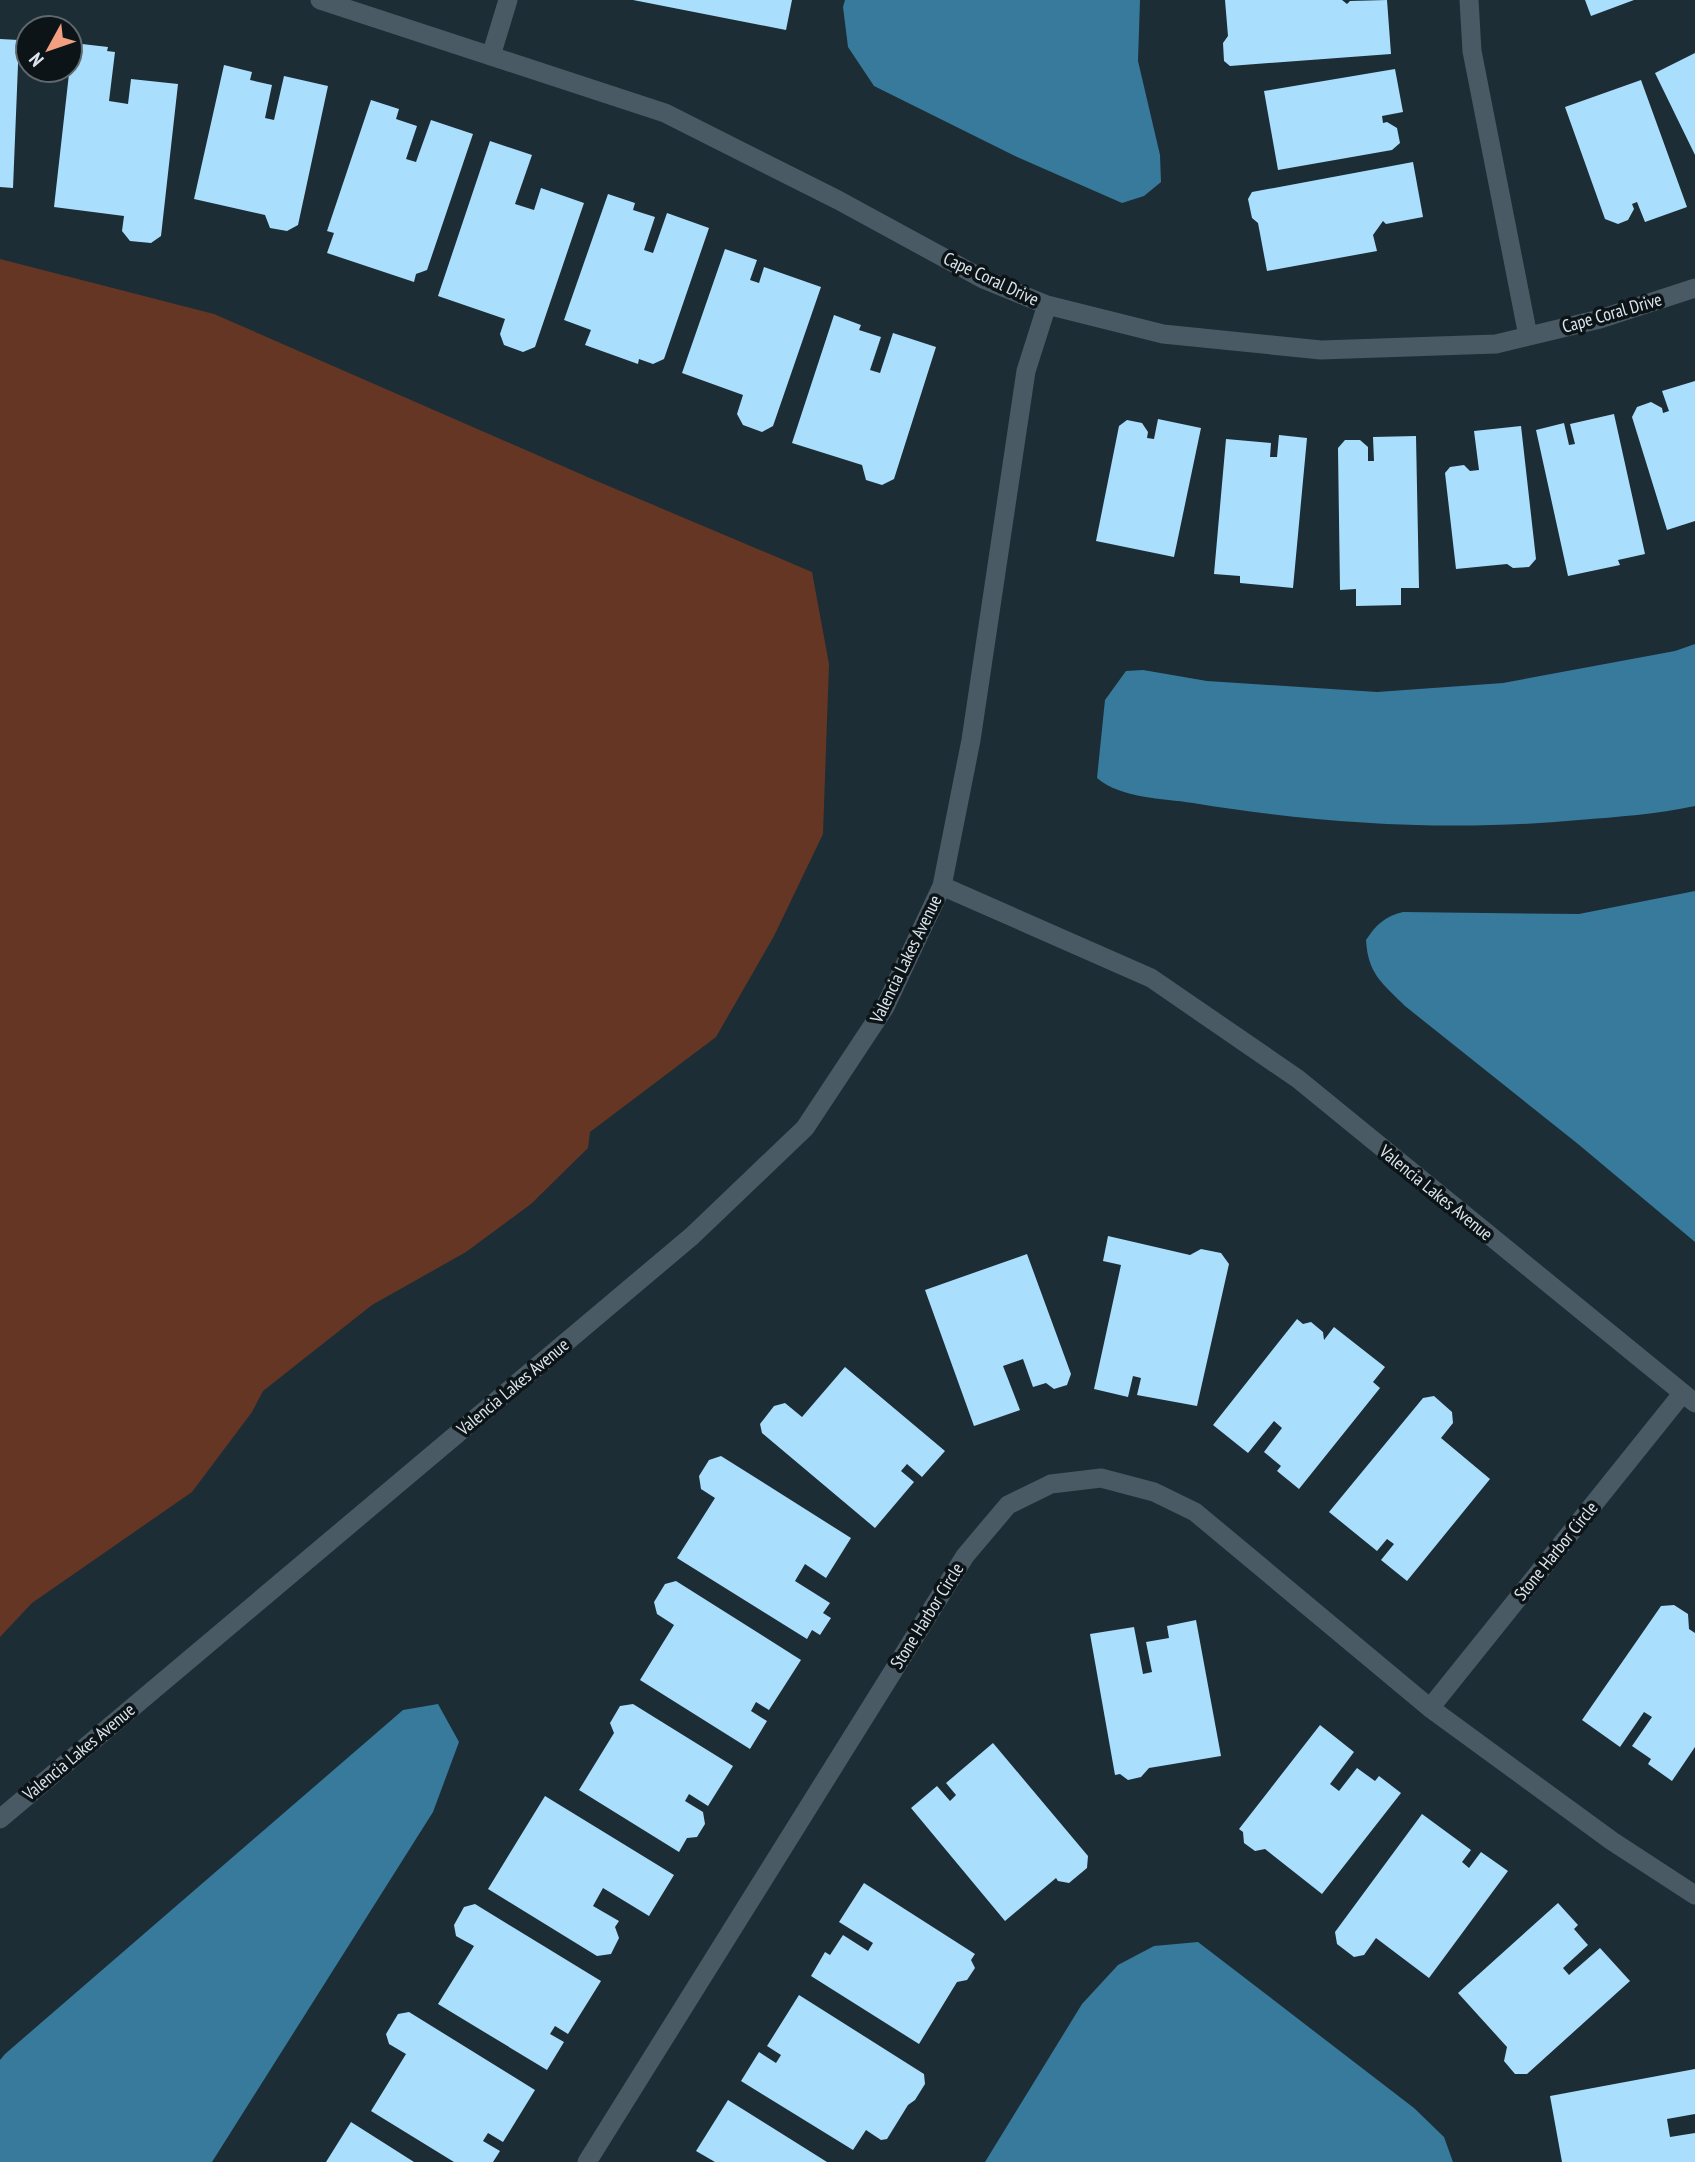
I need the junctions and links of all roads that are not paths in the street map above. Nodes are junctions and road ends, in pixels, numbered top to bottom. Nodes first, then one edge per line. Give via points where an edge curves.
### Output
1 (320, 0) edge
2 (508, 0) edge
3 (1469, 0) edge
4 (491, 56) junction
5 (1695, 288) edge
6 (1047, 305) junction
7 (1528, 336) junction
8 (942, 886) junction
9 (1688, 1399) edge
10 (1430, 1708) junction
11 (0, 1819) edge
12 (1695, 1895) edge
13 (587, 2162) edge

1 - 4 street, Cape Coral Drive
2 - 4 street
3 - 7 street via 1472,51
4 - 6 street, Cape Coral Drive via 665,113 982,279
5 - 7 street, Cape Coral Drive via 1600,319
6 - 7 street, Cape Coral Drive via 1163,334 1321,350 1496,344
6 - 8 street, Valencia Lakes Avenue via 1026,371 971,740
8 - 9 street, Valencia Lakes Avenue via 1151,978 1298,1079
8 - 11 street, Valencia Lakes Avenue via 885,1007 805,1128 692,1236
9 - 10 street, Stone Harbor Circle
10 - 12 street, Stone Harbor Circle via 1612,1841
10 - 13 street, Stone Harbor Circle via 1195,1512 1154,1492 1101,1478 1051,1484 1008,1505 965,1556

